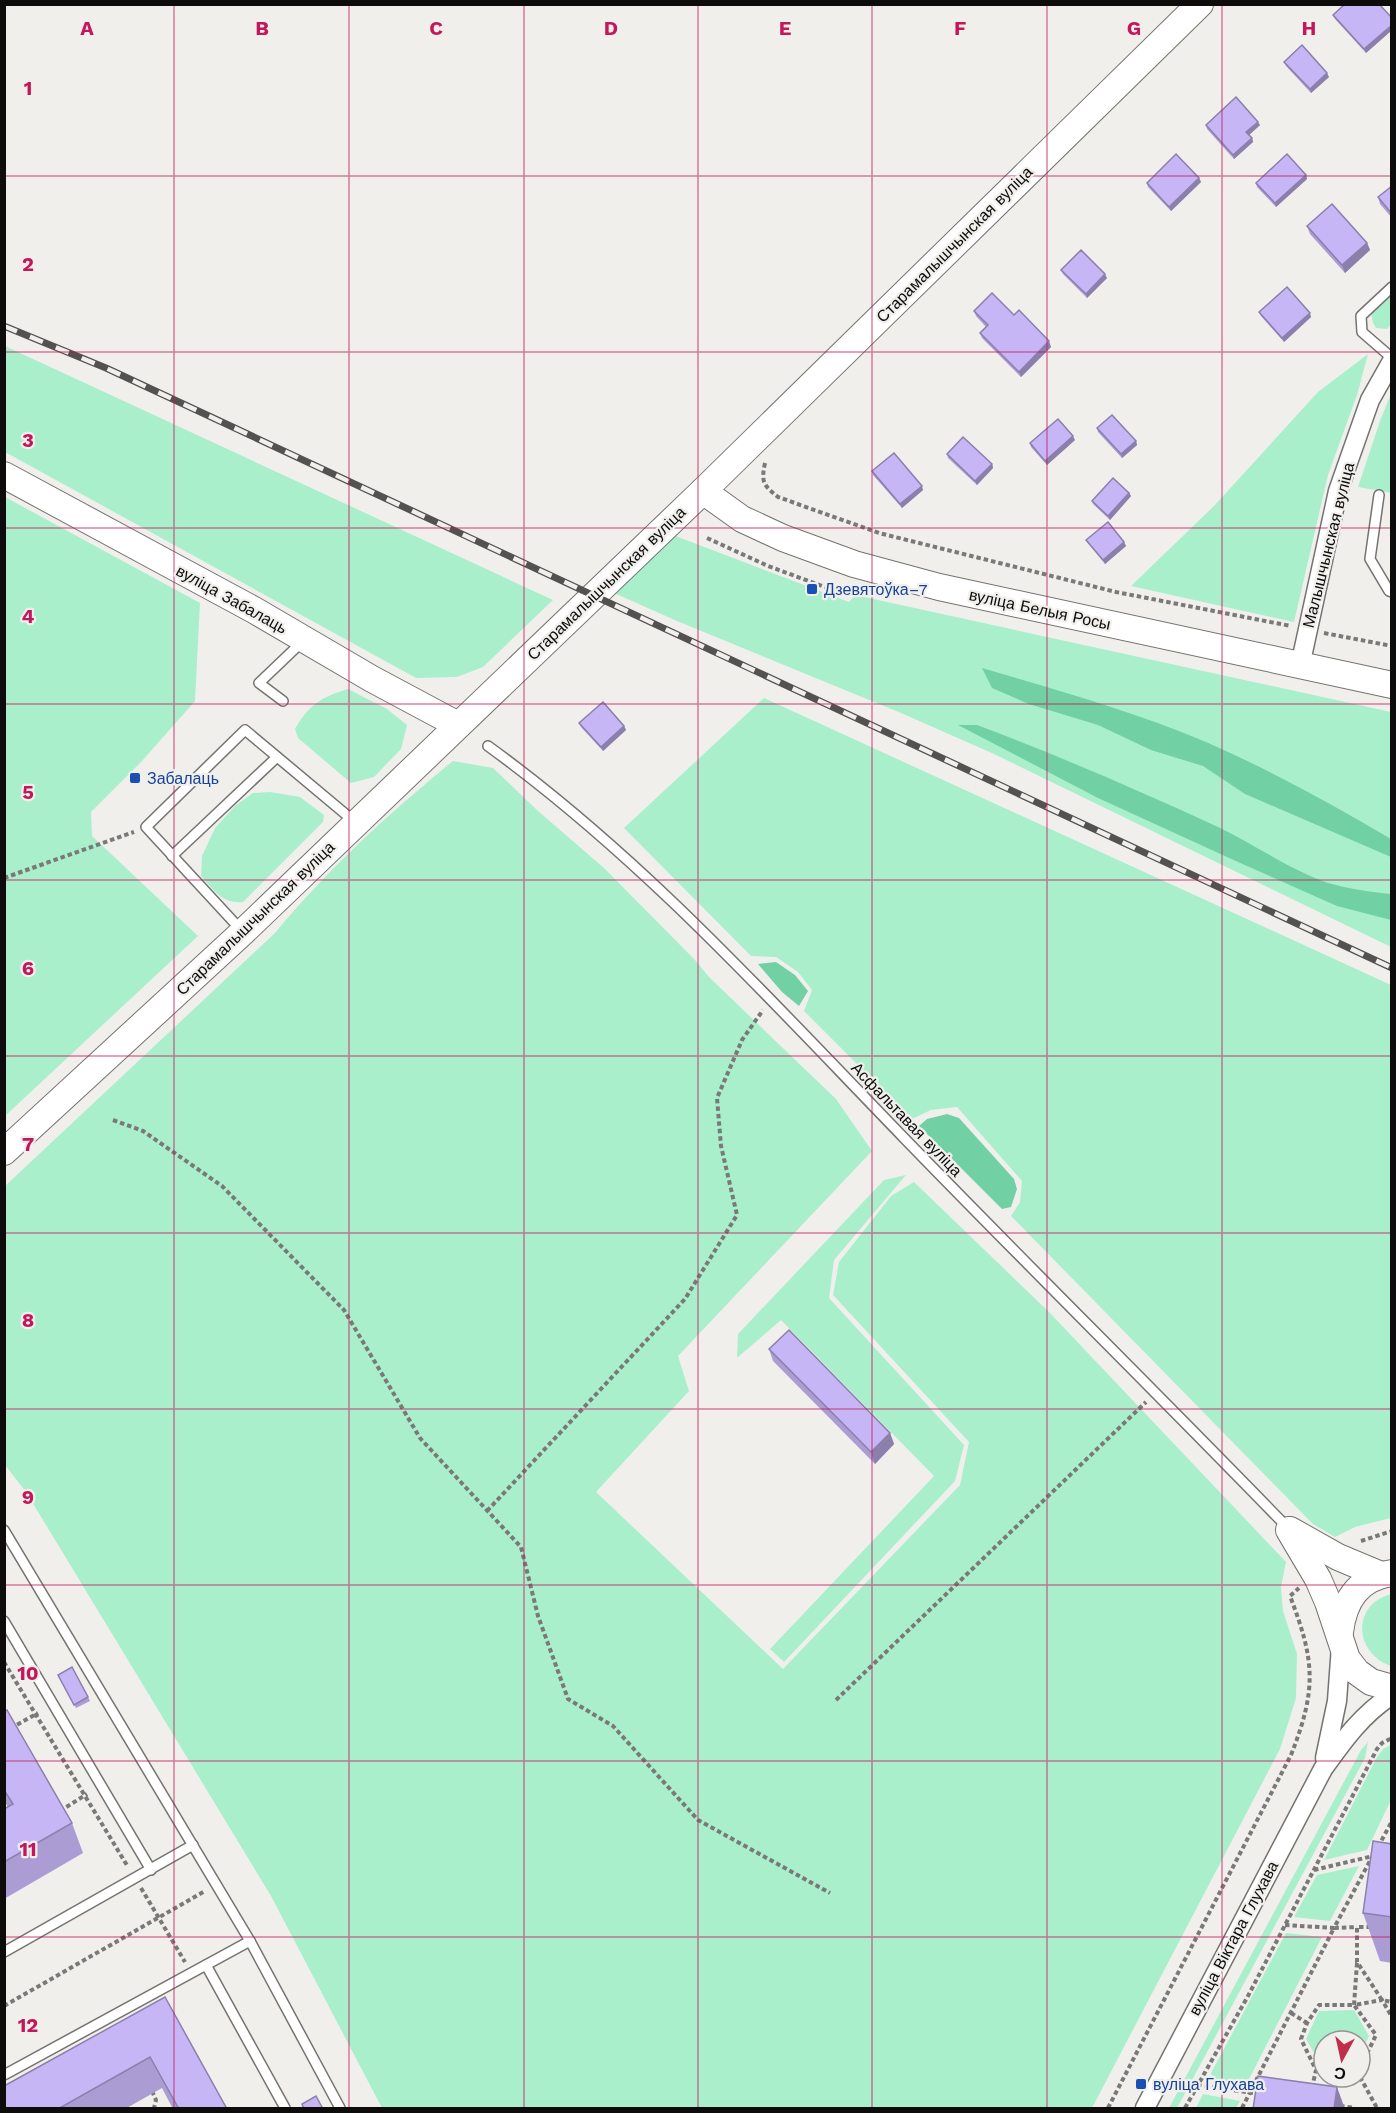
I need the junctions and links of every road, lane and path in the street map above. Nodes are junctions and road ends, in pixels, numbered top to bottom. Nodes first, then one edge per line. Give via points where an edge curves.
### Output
1 (1200, 4) edge
2 (1392, 287) edge
3 (1390, 363) edge
4 (765, 463) dead end
5 (4, 475) edge
6 (703, 491) junction
7 (1379, 495) dead end
8 (706, 538) dead end
9 (1392, 592) edge
10 (841, 593) dead end
11 (1307, 630) junction
12 (305, 639) junction
13 (1392, 646) edge
14 (1300, 666) junction
15 (1392, 685) edge
16 (283, 701) dead end
17 (458, 724) junction
18 (489, 746) dead end
19 (277, 757) junction
20 (355, 822) junction
21 (146, 827) junction
22 (172, 856) junction
23 (4, 878) edge
24 (243, 932) junction
25 (770, 999) junction
26 (113, 1120) dead end
27 (4, 1152) edge
28 (1155, 1393) junction
29 (488, 1511) junction
30 (4, 1530) edge
31 (1289, 1530) junction
32 (1392, 1531) edge
33 (1358, 1542) dead end
34 (1386, 1574) edge
35 (1290, 1596) dead end
36 (4, 1621) edge
37 (1340, 1638) junction
38 (4, 1662) edge
39 (1392, 1688) edge
40 (1392, 1695) edge
41 (836, 1700) dead end
42 (54, 1705) junction
43 (36, 1714) junction
44 (4, 1731) edge
45 (1392, 1738) edge
46 (1323, 1769) junction
47 (101, 1785) junction
48 (85, 1795) junction
49 (60, 1811) edge
50 (1392, 1821) edge
51 (193, 1845) junction
52 (1382, 1854) edge
53 (1373, 1856) junction
54 (152, 1870) junction
55 (1314, 1870) junction
56 (136, 1879) junction
57 (216, 1885) junction
58 (830, 1893) dead end
59 (159, 1918) junction
60 (1285, 1925) junction
61 (1372, 1927) edge
62 (1334, 1928) junction
63 (1358, 1928) junction
64 (250, 1941) junction
65 (4, 1952) edge
66 (1358, 1962) junction
67 (206, 1965) junction
68 (192, 1973) junction
69 (1382, 2000) junction
70 (1392, 2002) edge
71 (1354, 2005) junction
72 (4, 2006) edge
73 (1291, 2013) junction
74 (1392, 2017) edge
75 (1307, 2023) junction
76 (1371, 2029) edge
77 (1372, 2030) edge
78 (1372, 2044) edge
79 (1312, 2061) edge
80 (4, 2075) edge
81 (1197, 2085) junction
82 (151, 2087) edge
83 (1312, 2087) edge
84 (1366, 2089) edge
85 (1311, 2091) edge
86 (1251, 2092) junction
87 (1263, 2094) edge
88 (1332, 2105) edge
89 (154, 2109) edge
90 (285, 2109) edge
91 (340, 2109) edge
92 (1108, 2109) edge
93 (1145, 2109) edge
94 (1185, 2109) edge
95 (1242, 2109) edge
96 (1355, 2109) edge
97 (1377, 2109) edge

1 - 6 main road, Старамалышчынская вуліца
2 - 3 lane via 1361,316 1362,332
3 - 11 street, Малышчынская вуліца via 1370,400 1338,491
4 - 11 path via 762,476 766,487 778,497 879,533 1116,592
5 - 12 main road, вуліца Забалаць
6 - 14 main road, вуліца Белыя Росы via 742,519 854,564 939,587
6 - 17 main road, Старамалышчынская вуліца
7 - 9 lane via 1370,559
8 - 10 path
11 - 13 path
11 - 14 street, Малышчынская вуліца
12 - 16 lane via 259,683
12 - 17 main road, вуліца Забалаць
14 - 15 main road, вуліца Белыя Росы
17 - 20 main road, Старамалышчынская вуліца
18 - 25 lane, Асфальтавая вуліца via 627,858
19 - 20 lane
19 - 21 lane via 245,730
19 - 22 lane
20 - 24 main road, Старамалышчынская вуліца
21 - 22 lane
21 - 23 path
22 - 24 lane
24 - 27 main road, Старамалышчынская вуліца
25 - 28 lane, Асфальтавая вуліца
25 - 29 path via 742,1040 717,1098 721,1146 737,1215 685,1299
26 - 29 path via 143,1131 222,1186 344,1310 420,1438
28 - 31 lane, Асфальтавая вуліца
28 - 41 path
29 - 58 path via 521,1547 538,1616 568,1699 613,1726 698,1820
30 - 51 lane
31 - 34 main road via 1338,1557
31 - 37 main road via 1318,1579
32 - 33 path
34 - 37 main road via 1364,1583 1351,1596 1342,1614
35 - 92 path via 1310,1669 1309,1699 1302,1726 1291,1755
36 - 42 lane
37 - 39 main road via 1347,1659 1357,1672 1371,1682
37 - 46 street, вуліца Віктара Глухава via 1334,1725
38 - 43 path
40 - 46 street, вуліца Віктара Глухава via 1365,1715
42 - 43 path
42 - 47 lane
43 - 44 path
43 - 48 path
45 - 55 path via 1377,1749
46 - 93 street, вуліца Віктара Глухава
47 - 48 path
47 - 54 lane
48 - 49 path
48 - 56 path
50 - 53 path
51 - 54 lane
51 - 57 lane
52 - 53 path
53 - 55 path
53 - 62 path
54 - 56 lane
55 - 60 path
56 - 59 path
56 - 65 lane
57 - 59 path
57 - 64 lane
59 - 68 path
59 - 72 path
60 - 62 path
60 - 81 path
61 - 63 path
62 - 63 path
62 - 73 path
63 - 66 path
64 - 67 lane
64 - 91 lane
66 - 69 path
66 - 71 path
67 - 68 lane
67 - 90 lane
68 - 80 lane
69 - 70 path
69 - 71 path
69 - 74 path
71 - 75 path via 1319,2005
71 - 76 path
73 - 75 path
73 - 86 path
75 - 79 path via 1301,2038
77 - 78 path via 1376,2036
81 - 86 path
81 - 94 path
82 - 89 path via 156,2100
83 - 85 path
84 - 97 path
86 - 87 path
86 - 95 path
88 - 96 path

